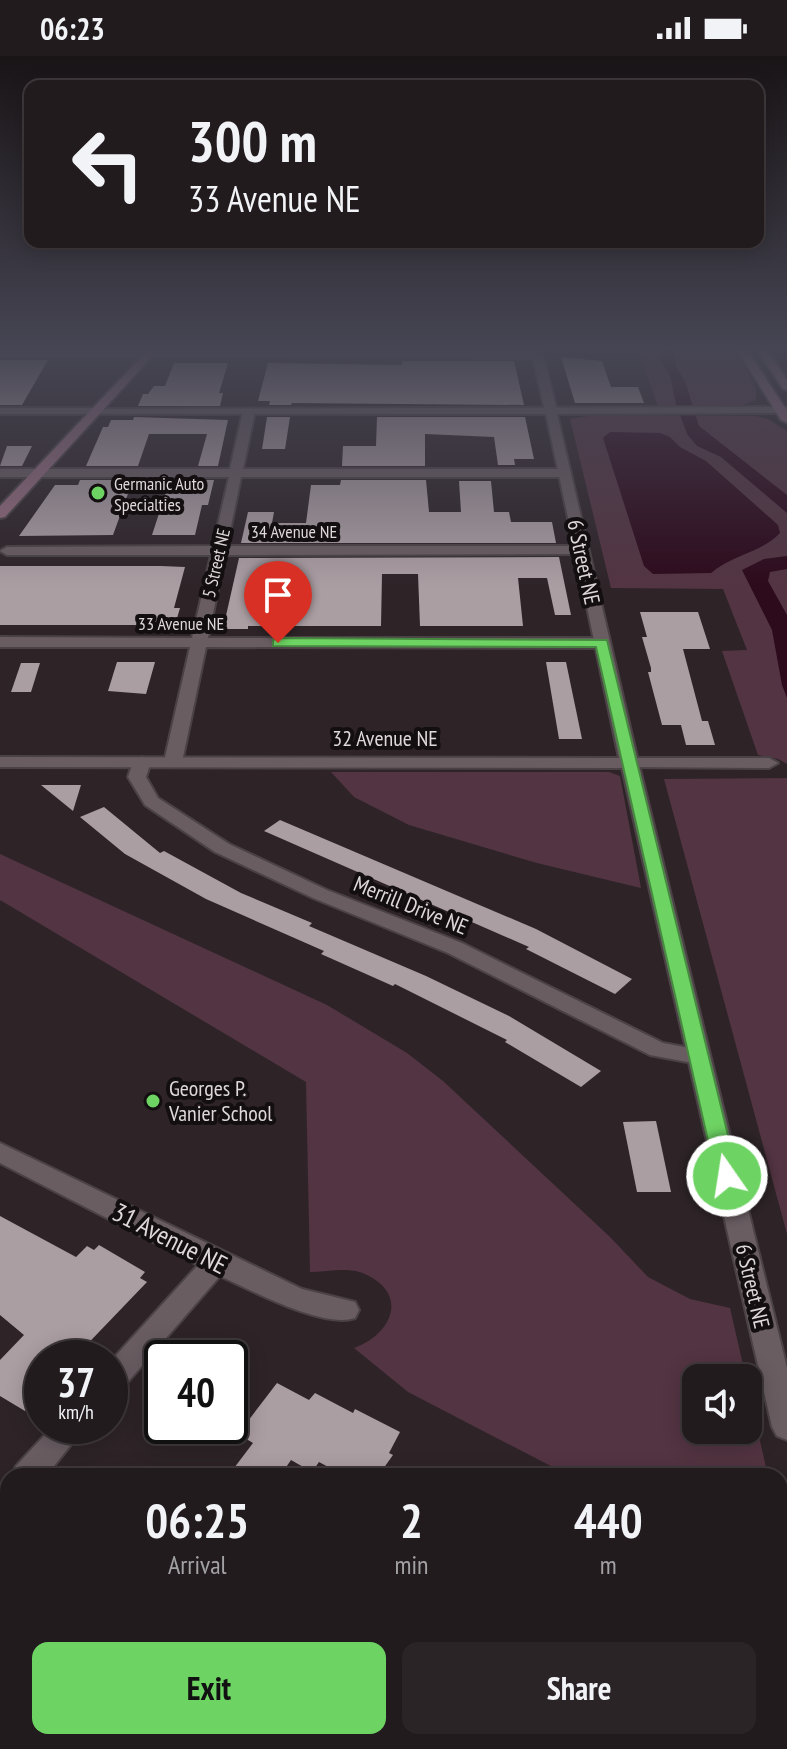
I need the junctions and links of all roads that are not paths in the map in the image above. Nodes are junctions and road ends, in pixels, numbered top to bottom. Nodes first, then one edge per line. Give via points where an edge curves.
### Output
1 (79, 430) edge
2 (245, 430) edge
3 (555, 430) edge
4 (0, 473) edge
5 (40, 473) junction
6 (237, 473) junction
7 (565, 473) junction
8 (0, 514) edge
9 (219, 549) junction
10 (581, 550) junction
11 (7, 551) dead end
12 (0, 642) edge
13 (198, 643) junction
14 (602, 643) junction
15 (0, 762) edge
16 (142, 762) junction
17 (173, 762) junction
18 (629, 763) junction
19 (769, 763) dead end
20 (698, 1056) junction
21 (0, 1152) edge
22 (216, 1262) junction
23 (345, 1310) dead end
24 (128, 1362) edge
25 (787, 1427) edge
26 (55, 1444) edge
27 (34, 1468) edge

1 - 5 main road
2 - 6 street, 5 Street NE
3 - 7 street, 6 Street NE
4 - 5 street
5 - 6 street
5 - 8 main road
6 - 7 street
6 - 9 street, 5 Street NE
7 - 10 street, 6 Street NE
9 - 10 street, 34 Avenue NE
9 - 11 street, 34 Avenue NE
9 - 13 street, 5 Street NE
10 - 14 street, 6 Street NE
12 - 13 street, 33 Avenue NE
13 - 14 street, 33 Avenue NE
13 - 17 street, 5 Street NE
14 - 18 street, 6 Street NE
15 - 16 street, 32 Avenue NE
16 - 17 street, 32 Avenue NE
16 - 20 street, Merrill Drive NE via 137,777 151,801 222,848 455,948 658,1050
17 - 18 street, 32 Avenue NE
18 - 19 street, 32 Avenue NE
18 - 20 street, 6 Street NE
20 - 25 street, 6 Street NE
21 - 22 street, 31 Avenue NE
22 - 23 street, 31 Avenue NE via 297,1299
22 - 24 street
26 - 27 street

